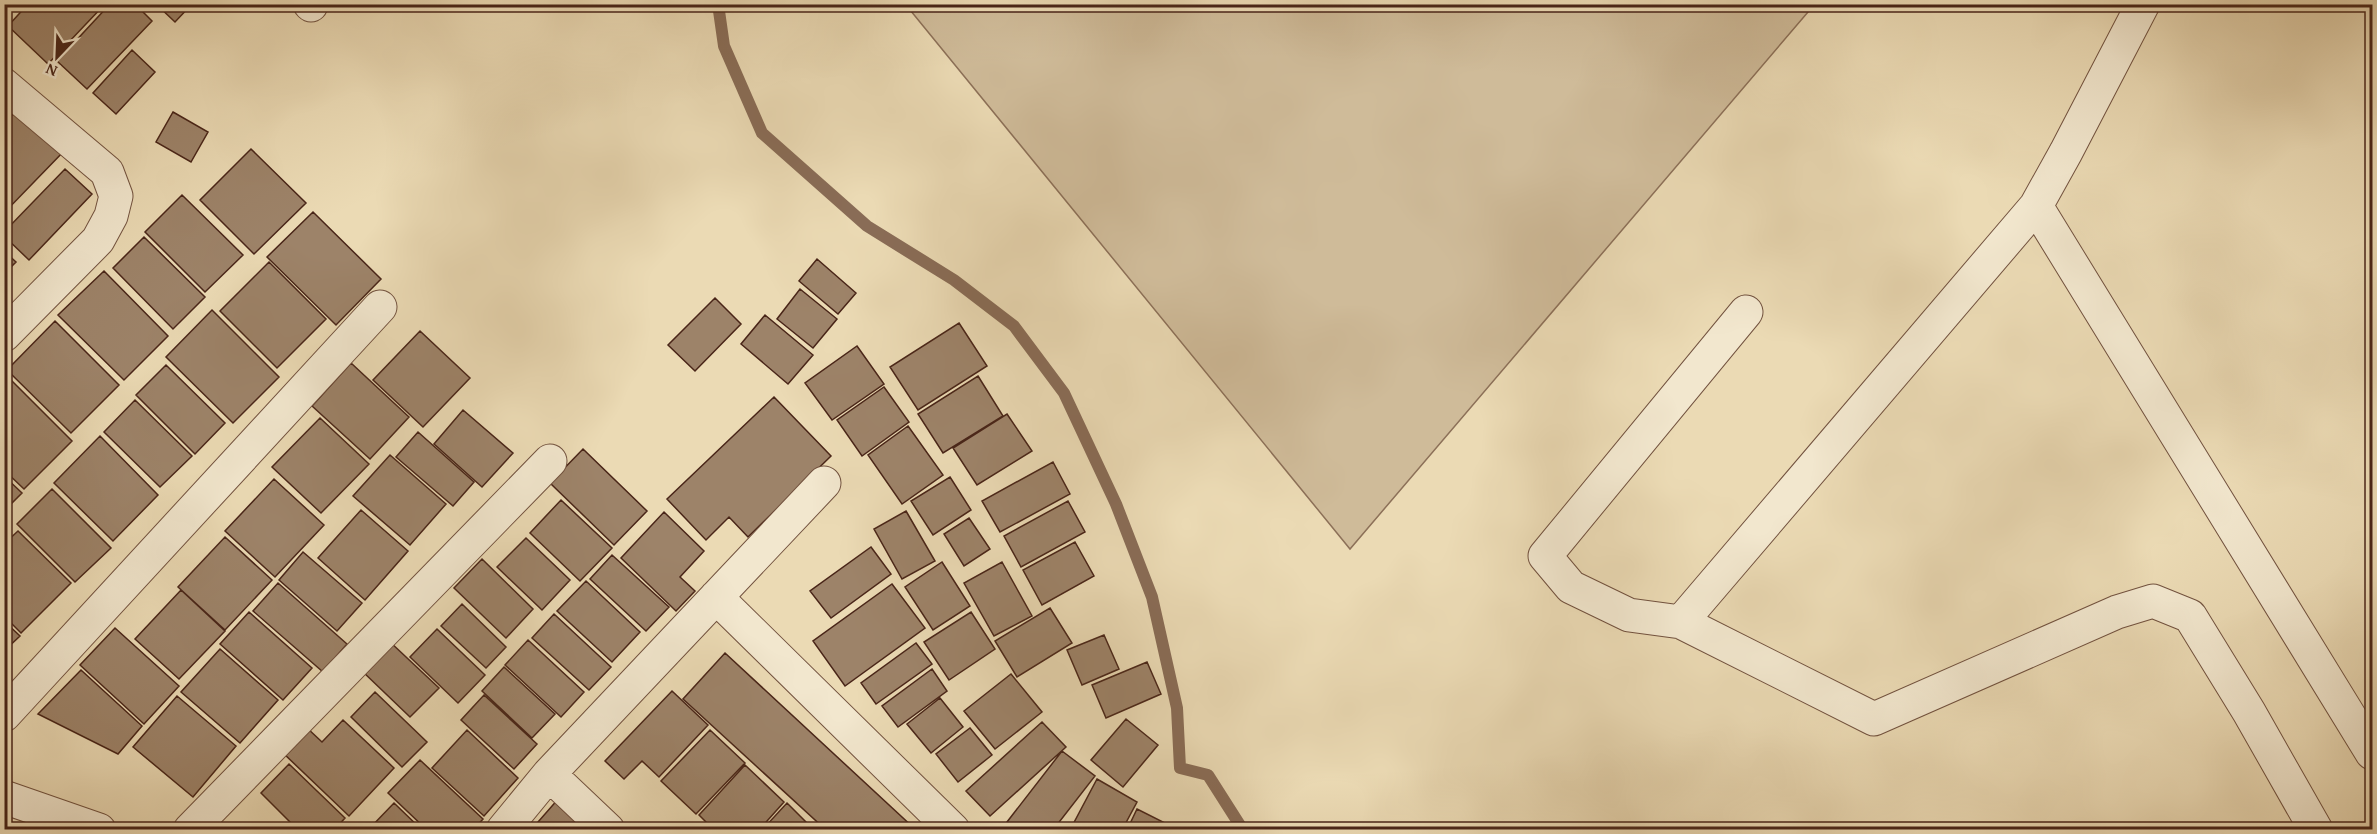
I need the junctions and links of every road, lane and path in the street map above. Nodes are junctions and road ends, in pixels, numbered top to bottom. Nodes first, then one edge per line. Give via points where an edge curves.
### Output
1 (2143, 4) edge
2 (4, 85) edge
3 (2036, 206) junction
4 (380, 307) dead end
5 (1746, 312) dead end
6 (4, 335) edge
7 (550, 461) dead end
8 (824, 483) dead end
9 (716, 597) junction
10 (1681, 622) junction
11 (4, 715) edge
12 (2373, 753) edge
13 (549, 774) junction
14 (4, 797) edge
15 (99, 830) edge
16 (190, 830) edge
17 (503, 830) edge
18 (608, 830) edge
19 (953, 830) edge
20 (2316, 830) edge

1 - 3 street
2 - 6 street via 107,172 116,196 98,240
3 - 10 street
3 - 12 street
4 - 11 street
5 - 10 street via 1545,556 1571,587 1629,615
7 - 16 street
8 - 9 street
9 - 13 street
9 - 19 street
10 - 20 street via 1874,719 2117,612 2153,601 2190,616
13 - 17 street
13 - 18 street
14 - 15 street

